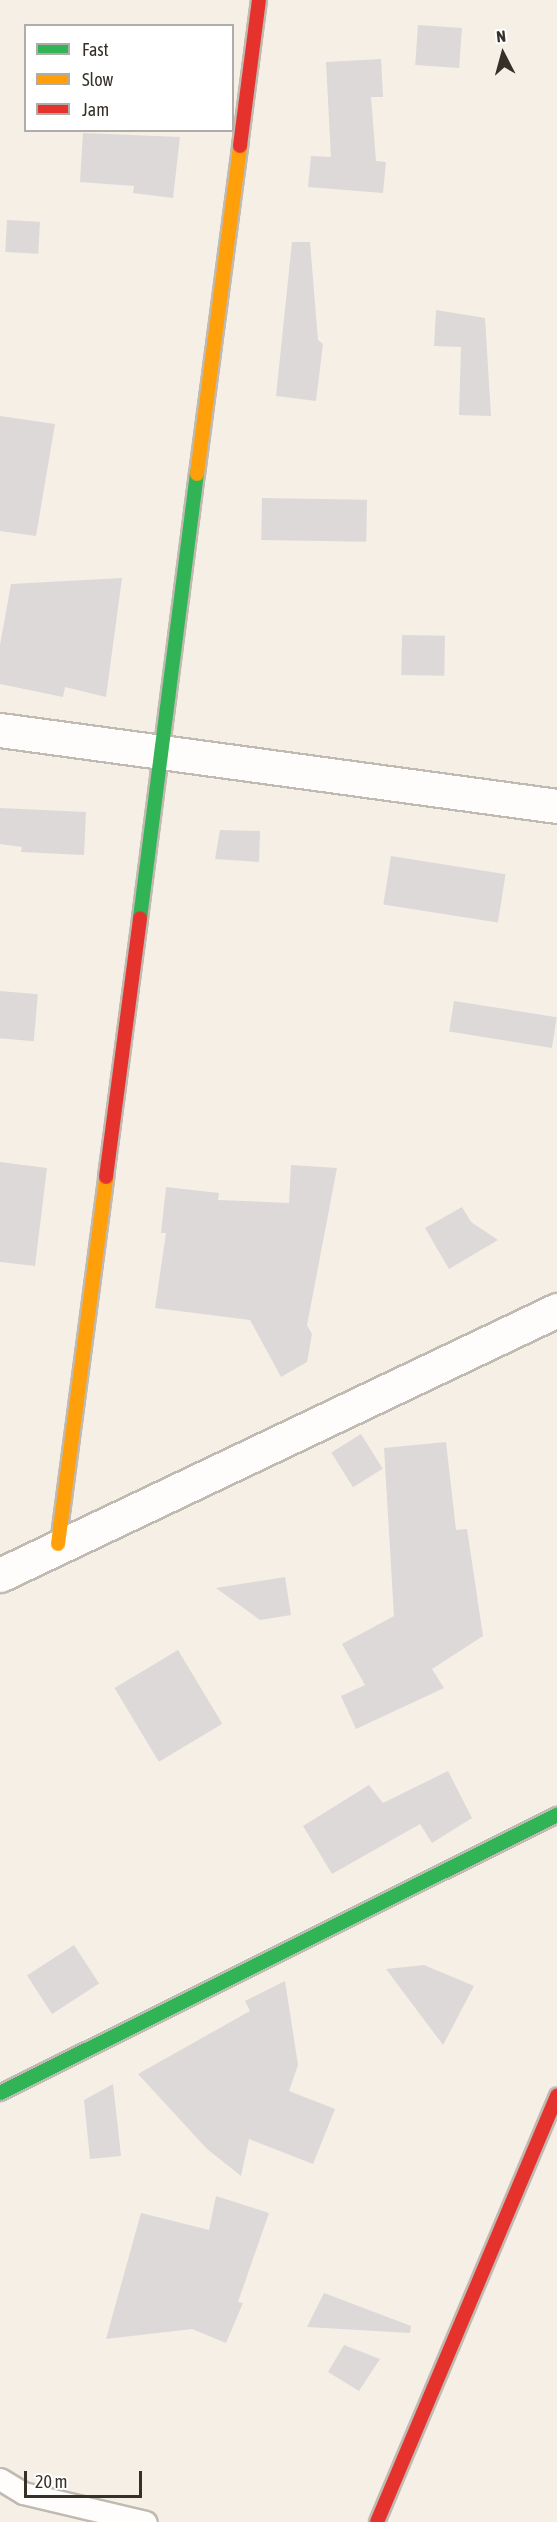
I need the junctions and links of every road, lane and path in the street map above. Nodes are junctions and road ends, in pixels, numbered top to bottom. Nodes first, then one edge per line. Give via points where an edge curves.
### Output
1 (259, 0) edge
2 (0, 730) edge
3 (161, 752) junction
4 (557, 806) edge
5 (557, 1310) edge
6 (58, 1544) junction
7 (0, 1575) edge
8 (557, 1815) edge
9 (0, 2093) edge
10 (557, 2095) edge
11 (0, 2478) edge
12 (146, 2522) edge
13 (377, 2522) edge

1 - 3 main road
2 - 3 street
3 - 4 street
3 - 6 main road
5 - 6 street
6 - 7 street
8 - 9 main road
10 - 13 main road
11 - 12 lane via 23,2493

